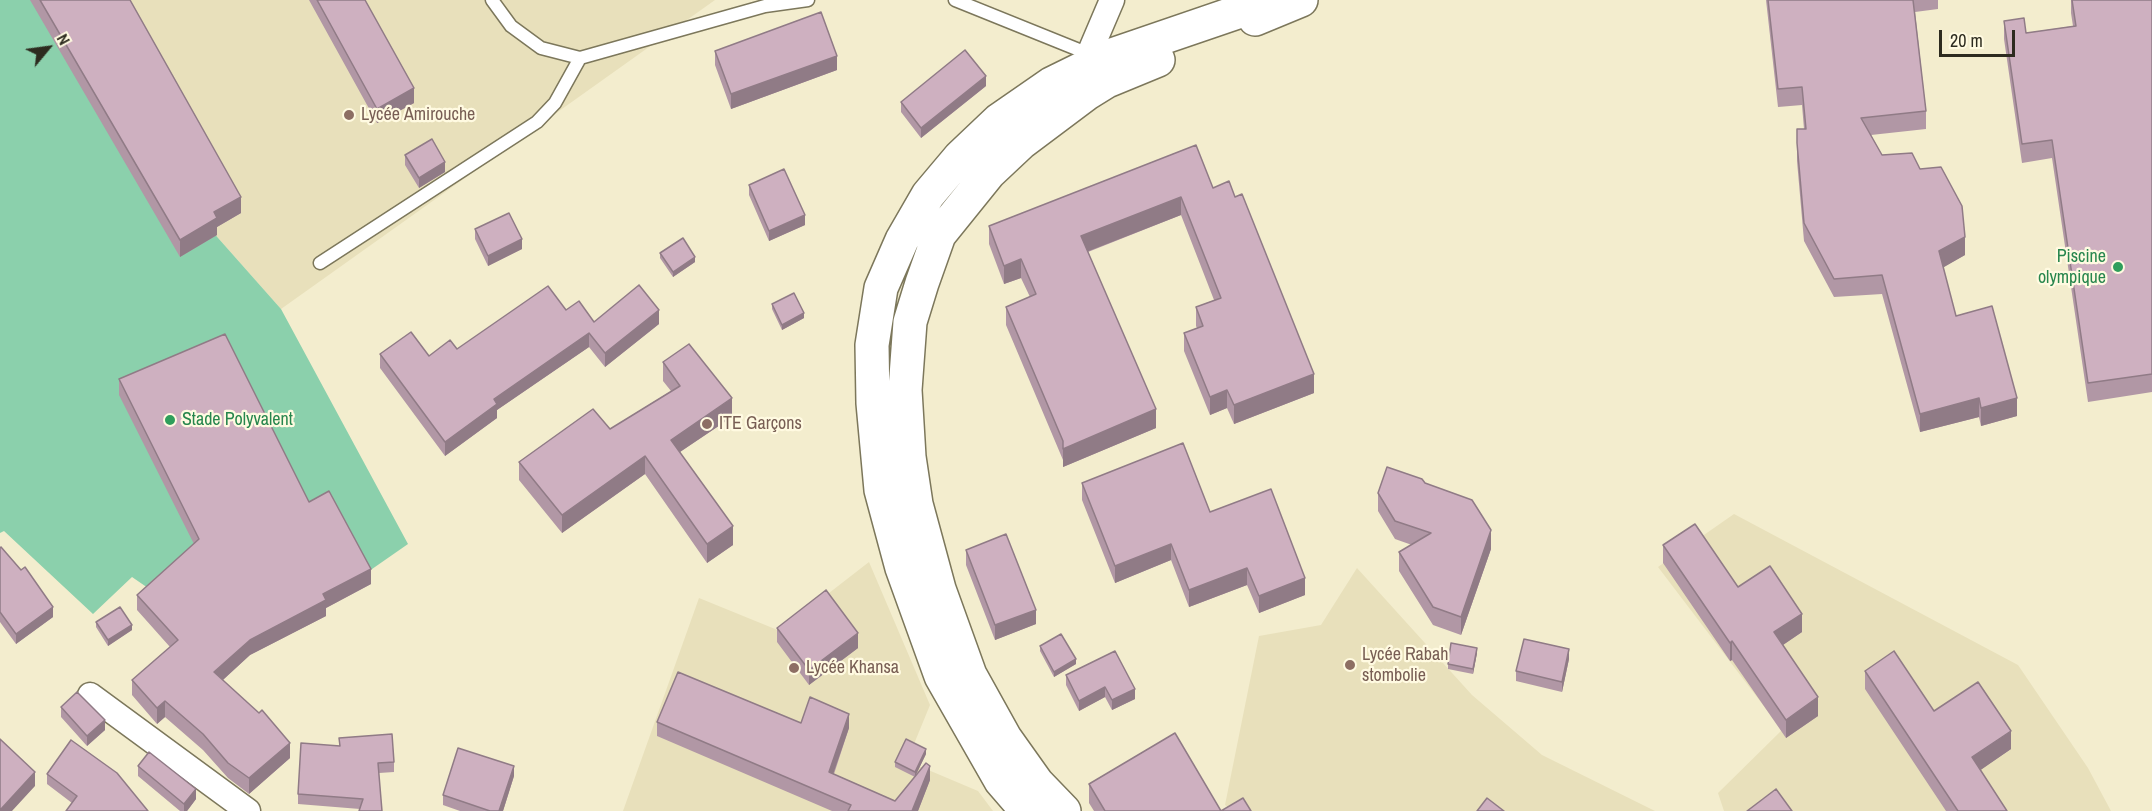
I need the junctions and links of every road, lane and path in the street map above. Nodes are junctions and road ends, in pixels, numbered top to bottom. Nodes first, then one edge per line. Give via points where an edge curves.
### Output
1 (492, 0) edge
2 (808, 0) edge
3 (955, 0) edge
4 (1112, 0) edge
5 (1273, 0) edge
6 (1301, 0) edge
7 (580, 58) junction
8 (1086, 72) junction
9 (320, 263) dead end
10 (90, 695) dead end
11 (248, 811) edge
12 (1027, 811) edge
13 (1064, 811) edge

1 - 7 lane via 511,26 541,48
2 - 7 lane via 765,6
3 - 8 lane
4 - 8 street
5 - 8 main road via 1106,57
6 - 8 main road via 1107,81
7 - 9 lane via 555,103 537,122
8 - 12 main road via 1051,84 999,120 928,195 881,288 872,345 881,490 902,568 941,675 1001,782
8 - 13 main road via 989,172 939,235 910,322 905,390 916,504 939,590 970,675 1005,738 1037,783
10 - 11 street

